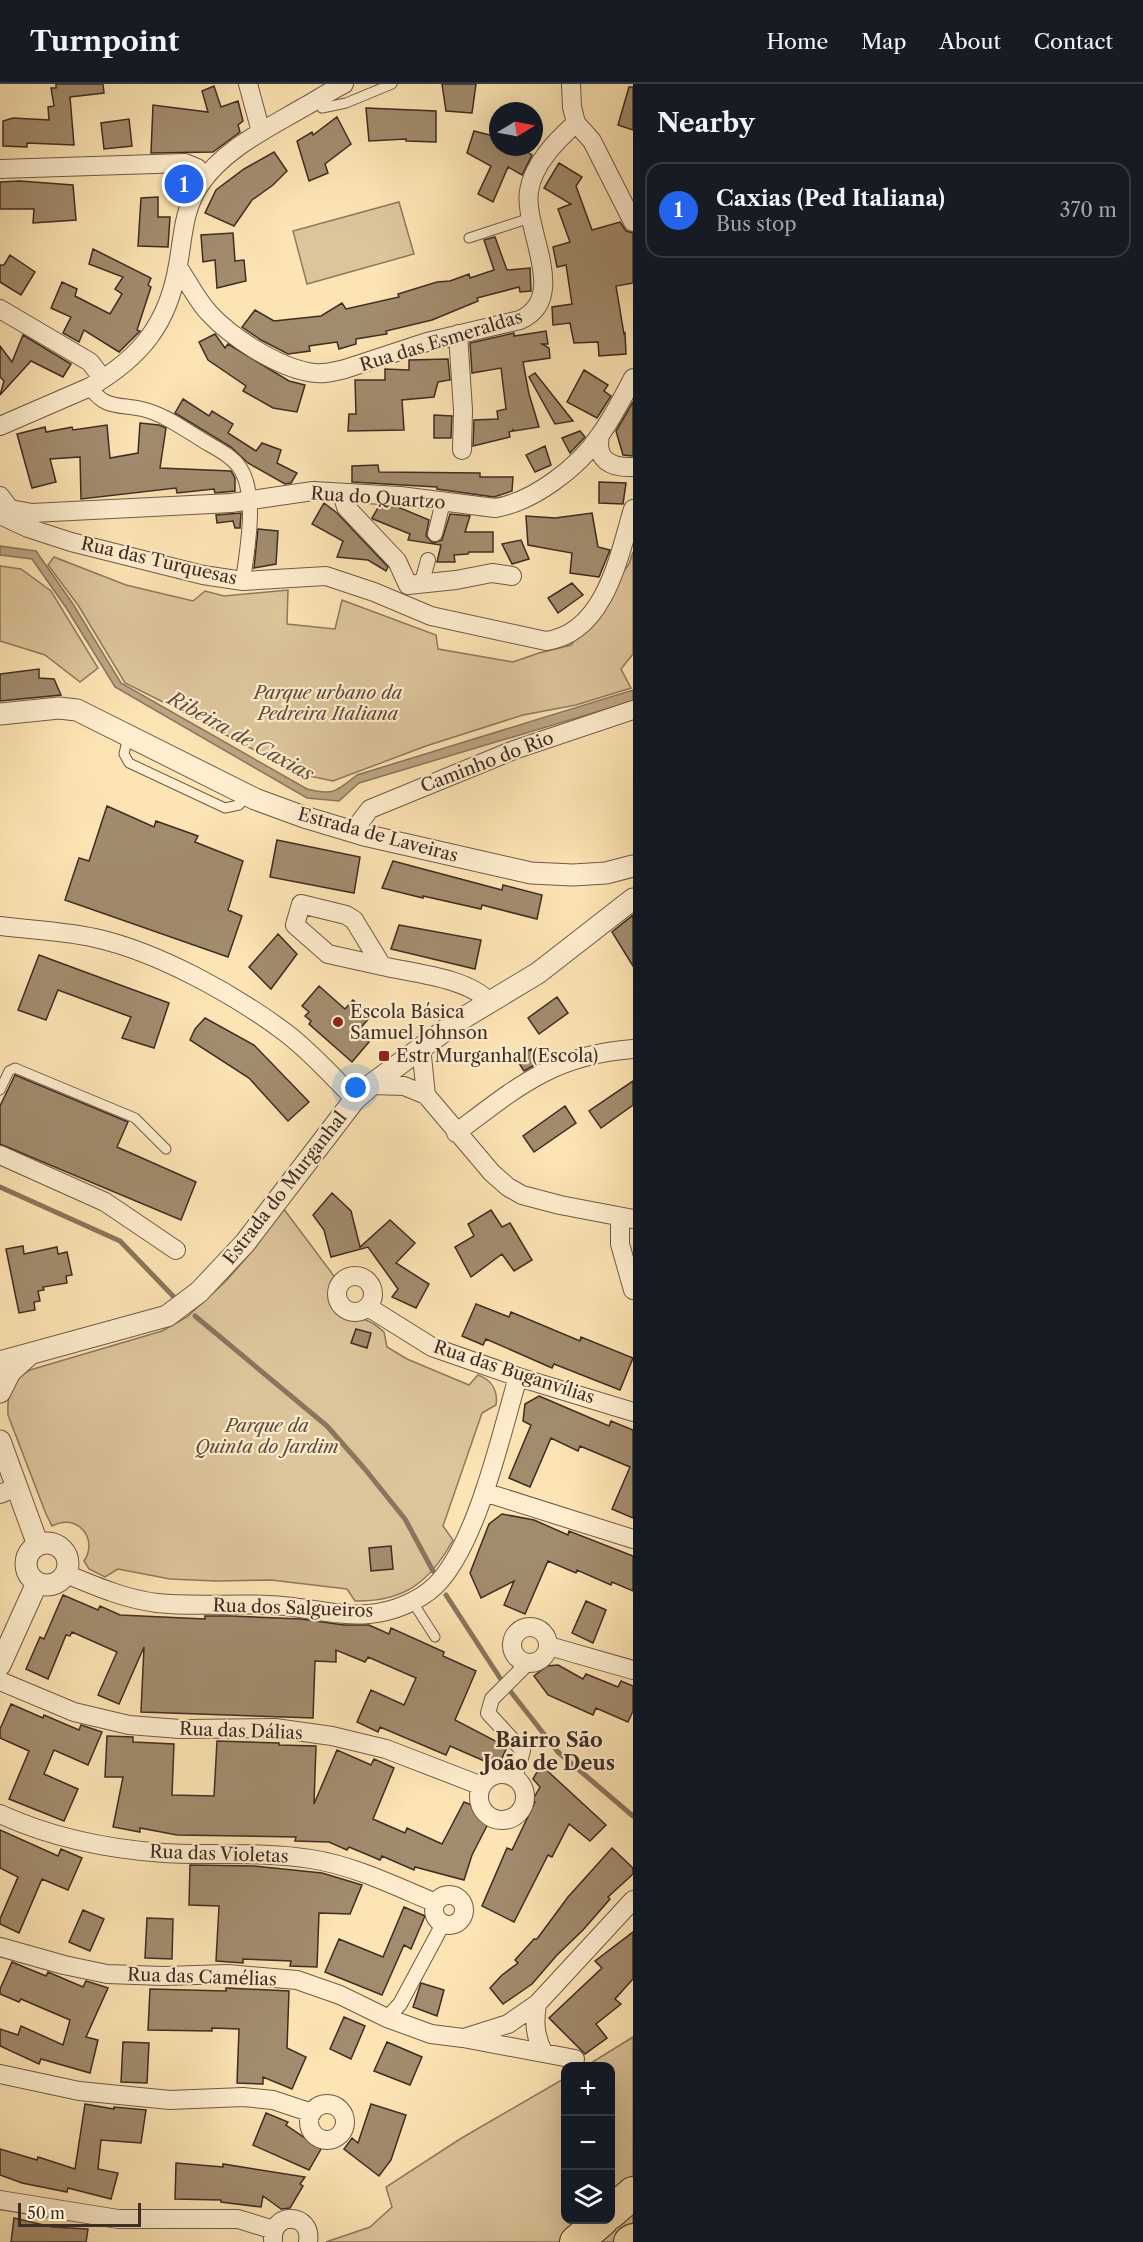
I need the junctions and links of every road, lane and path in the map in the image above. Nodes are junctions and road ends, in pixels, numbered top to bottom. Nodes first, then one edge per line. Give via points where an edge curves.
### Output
1 (248, 84) edge
2 (344, 84) edge
3 (392, 84) edge
4 (571, 84) edge
5 (318, 99) junction
6 (576, 123) junction
7 (261, 132) junction
8 (0, 169) edge
9 (205, 177) junction
10 (530, 218) junction
11 (633, 222) edge
12 (469, 238) dead end
13 (178, 267) junction
14 (0, 309) edge
15 (458, 334) junction
16 (633, 378) edge
17 (97, 383) junction
18 (633, 403) edge
19 (0, 426) edge
20 (604, 429) junction
21 (462, 450) dead end
22 (633, 467) edge
23 (342, 493) junction
24 (0, 496) edge
25 (250, 500) junction
26 (443, 502) junction
27 (633, 509) edge
28 (0, 516) edge
29 (435, 534) dead end
30 (428, 561) dead end
31 (512, 576) dead end
32 (243, 581) junction
33 (415, 584) junction
34 (401, 604) junction
35 (633, 710) edge
36 (0, 714) edge
37 (353, 831) junction
38 (633, 866) edge
39 (633, 899) edge
40 (0, 926) edge
41 (382, 966) junction
42 (489, 1002) junction
43 (421, 1047) junction
44 (633, 1049) edge
45 (371, 1085) junction
46 (0, 1090) edge
47 (426, 1095) junction
48 (355, 1099) junction
49 (456, 1133) junction
50 (166, 1149) dead end
51 (0, 1155) edge
52 (627, 1218) edge
53 (176, 1250) dead end
54 (633, 1290) edge
55 (368, 1307) dead end
56 (29, 1355) junction
57 (0, 1362) edge
58 (518, 1377) junction
59 (0, 1392) edge
60 (633, 1412) edge
61 (0, 1441) edge
62 (9, 1491) edge
63 (484, 1492) junction
64 (633, 1539) edge
65 (38, 1545) junction
66 (66, 1574) junction
67 (37, 1583) junction
68 (412, 1601) junction
69 (435, 1637) dead end
70 (549, 1646) junction
71 (527, 1664) junction
72 (0, 1665) edge
73 (633, 1670) edge
74 (0, 1681) edge
75 (514, 1778) junction
76 (482, 1786) junction
77 (0, 1814) edge
78 (633, 1900) edge
79 (436, 1903) junction
80 (443, 1924) junction
81 (0, 1947) edge
82 (537, 2004) junction
83 (387, 2018) junction
84 (463, 2038) junction
85 (543, 2052) junction
86 (575, 2059) dead end
87 (0, 2074) edge
88 (312, 2113) dead end
89 (633, 2193) edge
90 (0, 2200) edge
91 (615, 2208) edge
92 (597, 2224) edge
93 (274, 2236) edge
94 (308, 2242) edge
95 (576, 2242) edge

1 - 7 street
2 - 5 street
3 - 5 lane via 346,103 322,108
4 - 6 street
5 - 7 street
6 - 10 street, Rua das Esmeraldas via 555,142 533,177 529,190
6 - 11 street via 592,141
7 - 9 street
8 - 9 street via 185,163
9 - 13 street via 191,199 183,223
10 - 12 lane
10 - 15 street, Rua das Esmeraldas via 543,267 542,297 535,309 520,320
13 - 15 street, Rua das Esmeraldas via 208,312 227,330 267,356 309,372 345,369
13 - 17 street via 160,324
14 - 17 street via 90,362
15 - 21 street
16 - 20 street, Rua do Quartzo
17 - 19 street
17 - 25 street via 96,396 106,403 162,416 230,457 240,467
18 - 20 street
20 - 22 street via 598,445 602,457 617,466
20 - 26 street, Rua do Quartzo via 565,472 520,502 495,508
23 - 25 street, Rua do Quartzo via 303,492
23 - 26 street, Rua do Quartzo
23 - 33 street via 346,507
24 - 25 street, Rua do Quartzo via 10,509 32,513
25 - 32 street
26 - 29 street
27 - 34 street, Rua das Turquesas via 597,606 582,625 563,637 532,639 431,616
28 - 32 street, Rua das Turquesas via 71,542
30 - 33 street
31 - 33 street via 492,573
32 - 34 street, Rua das Turquesas via 326,576
33 - 34 street
35 - 37 street, Caminho do Rio via 514,750 370,809
36 - 37 street, Estrada de Laveiras via 77,710 248,795
37 - 38 street, Estrada de Laveiras via 531,873 606,873
39 - 42 street, Estrada do Murganhal via 538,974
40 - 48 street via 94,937 180,969 287,1034
41 - 41 street via 335,956 322,949 295,925 301,904 354,920
41 - 42 street via 465,984
42 - 43 street, Estrada do Murganhal
43 - 45 street, Estrada do Murganhal
43 - 47 street
44 - 49 street via 596,1054 550,1068 518,1086
45 - 47 street via 404,1086
45 - 48 street, Estrada do Murganhal
46 - 50 lane via 9,1071 15,1068 135,1118
47 - 49 street
48 - 56 street, Estrada do Murganhal via 245,1243 199,1293 166,1316
49 - 52 street via 492,1173 522,1195
51 - 53 street via 105,1202
52 - 54 street via 620,1244
55 - 58 street, Rua das Buganvílias via 432,1347
56 - 57 street, Estrada do Murganhal
56 - 59 street via 10,1372
58 - 60 street, Rua das Buganvílias
58 - 63 street, Rua dos Salgueiros
61 - 62 street
62 - 65 street
63 - 64 street
63 - 68 street, Rua dos Salgueiros via 450,1568 434,1586
65 - 66 street via 51,1543 62,1549 68,1561
65 - 67 street via 28,1554 26,1567
66 - 67 street via 51,1585
66 - 68 street, Rua dos Salgueiros via 130,1598 156,1603 277,1605 369,1614
67 - 72 street
68 - 69 lane
70 - 71 street via 545,1658
70 - 71 street via 546,1635 536,1628 519,1630 512,1646 516,1658
70 - 73 street
71 - 75 street via 492,1699 488,1713 524,1751
74 - 76 street, Rua das Dálias via 74,1712 129,1725 275,1728 332,1736 386,1749
75 - 76 street via 493,1776
75 - 76 street via 525,1797 520,1811 508,1820 487,1814 480,1801
77 - 79 street, Rua das Violetas via 68,1839 119,1849 262,1853 312,1859 362,1872
78 - 82 street
79 - 80 street via 434,1913
79 - 80 street via 447,1895 463,1905 458,1922
80 - 83 street via 400,2004
81 - 83 street, Rua das Camélias via 107,1974 228,1974 297,1980
82 - 84 street via 508,2024
82 - 85 street via 534,2025
83 - 84 street, Rua das Camélias via 431,2034
84 - 85 street, Rua das Camélias
85 - 86 street, Rua das Camélias
87 - 88 street via 80,2091 170,2100 273,2100
89 - 91 highway
90 - 93 street via 118,2219 238,2219
92 - 95 highway
93 - 94 street via 282,2221 295,2219 308,2231

